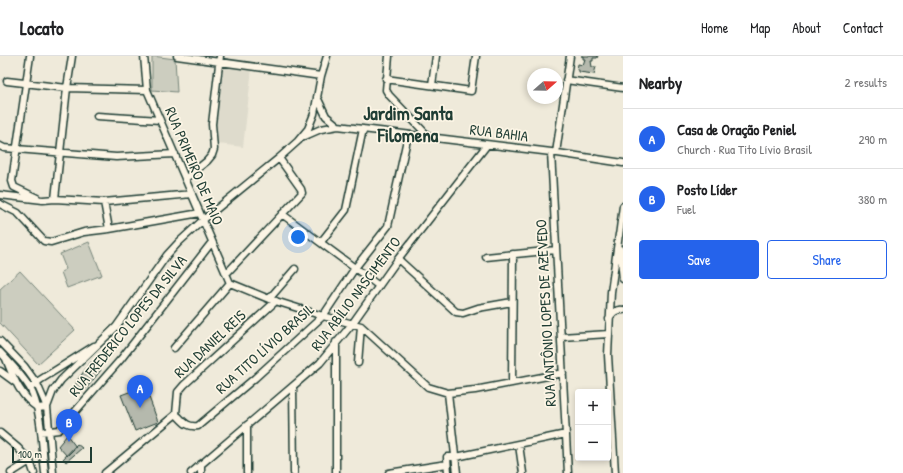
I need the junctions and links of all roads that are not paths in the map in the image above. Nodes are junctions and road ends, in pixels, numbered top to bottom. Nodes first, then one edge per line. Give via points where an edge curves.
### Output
1 (30, 56) edge
2 (72, 56) edge
3 (144, 56) edge
4 (177, 56) edge
5 (327, 56) edge
6 (389, 56) edge
7 (436, 56) edge
8 (476, 56) edge
9 (570, 56) edge
10 (219, 59) edge
11 (321, 76) junction
12 (386, 79) junction
13 (566, 80) junction
14 (6, 81) dead end
15 (26, 83) junction
16 (432, 85) junction
17 (67, 88) junction
18 (623, 88) edge
19 (147, 90) junction
20 (317, 97) junction
21 (97, 116) dead end
22 (160, 120) junction
23 (338, 126) junction
24 (362, 129) junction
25 (408, 135) junction
26 (302, 137) junction
27 (429, 137) junction
28 (487, 145) junction
29 (0, 146) edge
30 (17, 148) junction
31 (60, 153) junction
32 (553, 153) junction
33 (175, 154) junction
34 (279, 158) junction
35 (623, 163) edge
36 (185, 179) junction
37 (192, 194) junction
38 (0, 195) edge
39 (55, 199) junction
40 (43, 200) junction
41 (104, 202) junction
42 (0, 204) edge
43 (623, 206) edge
44 (200, 213) junction
45 (282, 214) junction
46 (203, 220) junction
47 (108, 229) junction
48 (619, 234) junction
49 (212, 242) junction
50 (321, 242) junction
51 (556, 250) junction
52 (513, 254) junction
53 (486, 257) dead end
54 (398, 259) junction
55 (294, 268) dead end
56 (355, 268) junction
57 (226, 274) junction
58 (623, 279) edge
59 (230, 283) junction
60 (379, 286) junction
61 (269, 299) junction
62 (276, 301) junction
63 (512, 302) junction
64 (623, 310) edge
65 (323, 316) junction
66 (609, 321) junction
67 (352, 324) junction
68 (361, 326) junction
69 (609, 334) junction
70 (561, 337) junction
71 (104, 340) junction
72 (0, 341) edge
73 (336, 342) junction
74 (174, 348) dead end
75 (0, 352) edge
76 (6, 359) junction
77 (358, 363) dead end
78 (66, 364) junction
79 (0, 371) edge
80 (71, 371) junction
81 (563, 373) junction
82 (48, 375) junction
83 (16, 383) junction
84 (512, 383) junction
85 (37, 384) junction
86 (58, 385) junction
87 (293, 386) junction
88 (30, 388) junction
89 (448, 393) junction
90 (47, 407) junction
91 (38, 408) junction
92 (176, 414) junction
93 (247, 425) junction
94 (41, 432) junction
95 (50, 432) junction
96 (0, 433) edge
97 (566, 434) junction
98 (519, 445) junction
99 (456, 457) junction
100 (30, 461) junction
101 (201, 464) junction
102 (447, 464) junction
103 (11, 473) edge
104 (34, 473) edge
105 (45, 473) edge
106 (53, 473) edge
107 (104, 473) edge
108 (191, 473) edge
109 (201, 473) edge
110 (247, 473) edge
111 (294, 473) edge
112 (336, 473) edge
113 (389, 473) edge
114 (448, 473) edge
115 (457, 473) edge
116 (523, 473) edge
117 (568, 473) edge
118 (615, 473) edge

1 - 15 street
2 - 17 street
3 - 19 street, RUA PRIMEIRO DE MAIO
4 - 10 street
5 - 11 street
6 - 12 street
7 - 16 street
8 - 16 street via 471,91
9 - 13 street, RUA ANTÔNIO LOPES DE AZEVEDO
10 - 11 street
10 - 36 street via 212,124 214,149 207,161
11 - 20 street
12 - 16 street
12 - 27 street via 386,90 389,95
13 - 18 street
13 - 32 street, RUA ANTÔNIO LOPES DE AZEVEDO
14 - 15 street
15 - 17 street
15 - 30 street
17 - 19 street
17 - 31 street
19 - 22 street, RUA PRIMEIRO DE MAIO
20 - 23 street via 326,116
20 - 26 street via 308,130
21 - 22 street
22 - 33 street, RUA PRIMEIRO DE MAIO
23 - 24 street, RUA BAHIA
23 - 26 street, RUA BAHIA via 321,129
24 - 25 street, RUA BAHIA
24 - 50 street via 346,210
25 - 27 street, RUA BAHIA
25 - 56 street, RUA TITO LÍVIO BRASIL via 388,226
26 - 34 street
27 - 28 street, RUA BAHIA
28 - 32 street, RUA BAHIA
28 - 54 street, RUA ABÍLIO NASCIMENTO
29 - 30 street
30 - 31 street
30 - 40 street via 12,181 14,187
31 - 33 street via 116,157
31 - 39 street
32 - 35 street, RUA BAHIA
32 - 51 street, RUA ANTÔNIO LOPES DE AZEVEDO
33 - 36 street, RUA PRIMEIRO DE MAIO
34 - 45 street via 302,193
34 - 46 street
36 - 37 street, RUA PRIMEIRO DE MAIO
37 - 41 street
37 - 44 street, RUA PRIMEIRO DE MAIO
38 - 40 street
39 - 40 street
39 - 41 street
41 - 47 street
42 - 47 street via 18,213 44,241 51,242 84,232
43 - 48 street
44 - 46 street, RUA PRIMEIRO DE MAIO
44 - 47 street
45 - 50 street
45 - 57 street
46 - 49 street, RUA PRIMEIRO DE MAIO
46 - 71 street via 167,255
48 - 58 street
48 - 66 street
49 - 57 street, RUA PRIMEIRO DE MAIO
49 - 95 street, RUA FREDERICO LOPES DA SILVA via 121,359 60,430
50 - 56 street
51 - 52 street
51 - 70 street, RUA ANTÔNIO LOPES DE AZEVEDO
52 - 53 street
52 - 63 street
54 - 60 street, RUA ABÍLIO NASCIMENTO
54 - 63 street via 456,312 463,313
55 - 61 street
56 - 60 street
56 - 65 street, RUA TITO LÍVIO BRASIL
57 - 59 street, RUA PRIMEIRO DE MAIO
59 - 61 street
59 - 74 street
60 - 67 street, RUA ABÍLIO NASCIMENTO
61 - 62 street
62 - 65 street
62 - 92 street, RUA DANIEL REIS via 184,385 178,392
63 - 84 street
64 - 66 street via 613,313
65 - 67 street
65 - 92 street, RUA TITO LÍVIO BRASIL via 198,426 187,425
66 - 69 street
67 - 68 street
67 - 73 street, RUA ABÍLIO NASCIMENTO
68 - 77 street
68 - 89 street via 428,387
69 - 70 street
69 - 118 street
70 - 81 street, RUA ANTÔNIO LOPES DE AZEVEDO
71 - 78 street
71 - 80 street
72 - 85 street
73 - 87 street, RUA ABÍLIO NASCIMENTO via 320,363
73 - 112 street
75 - 76 street
76 - 83 street
76 - 88 street
78 - 80 street via 64,370
78 - 82 street
79 - 83 street
80 - 86 street
81 - 84 street
81 - 97 street, RUA ANTÔNIO LOPES DE AZEVEDO
82 - 85 street
82 - 86 street via 57,377
83 - 91 street via 25,398
84 - 89 street
85 - 88 street
85 - 90 street
86 - 90 street
87 - 93 street, RUA ABÍLIO NASCIMENTO
87 - 111 street
88 - 91 street
89 - 99 street
90 - 91 street
90 - 95 street
91 - 94 street
92 - 107 street
93 - 101 street, RUA ABÍLIO NASCIMENTO
93 - 110 street
94 - 95 street
94 - 105 street
95 - 106 street
96 - 100 street
97 - 98 street
97 - 117 street, RUA ANTÔNIO LOPES DE AZEVEDO
98 - 99 street
98 - 116 street
99 - 102 street via 447,457
99 - 115 street
100 - 103 street
100 - 104 street
101 - 108 street, RUA ABÍLIO NASCIMENTO
101 - 109 street
102 - 113 street
102 - 114 street

